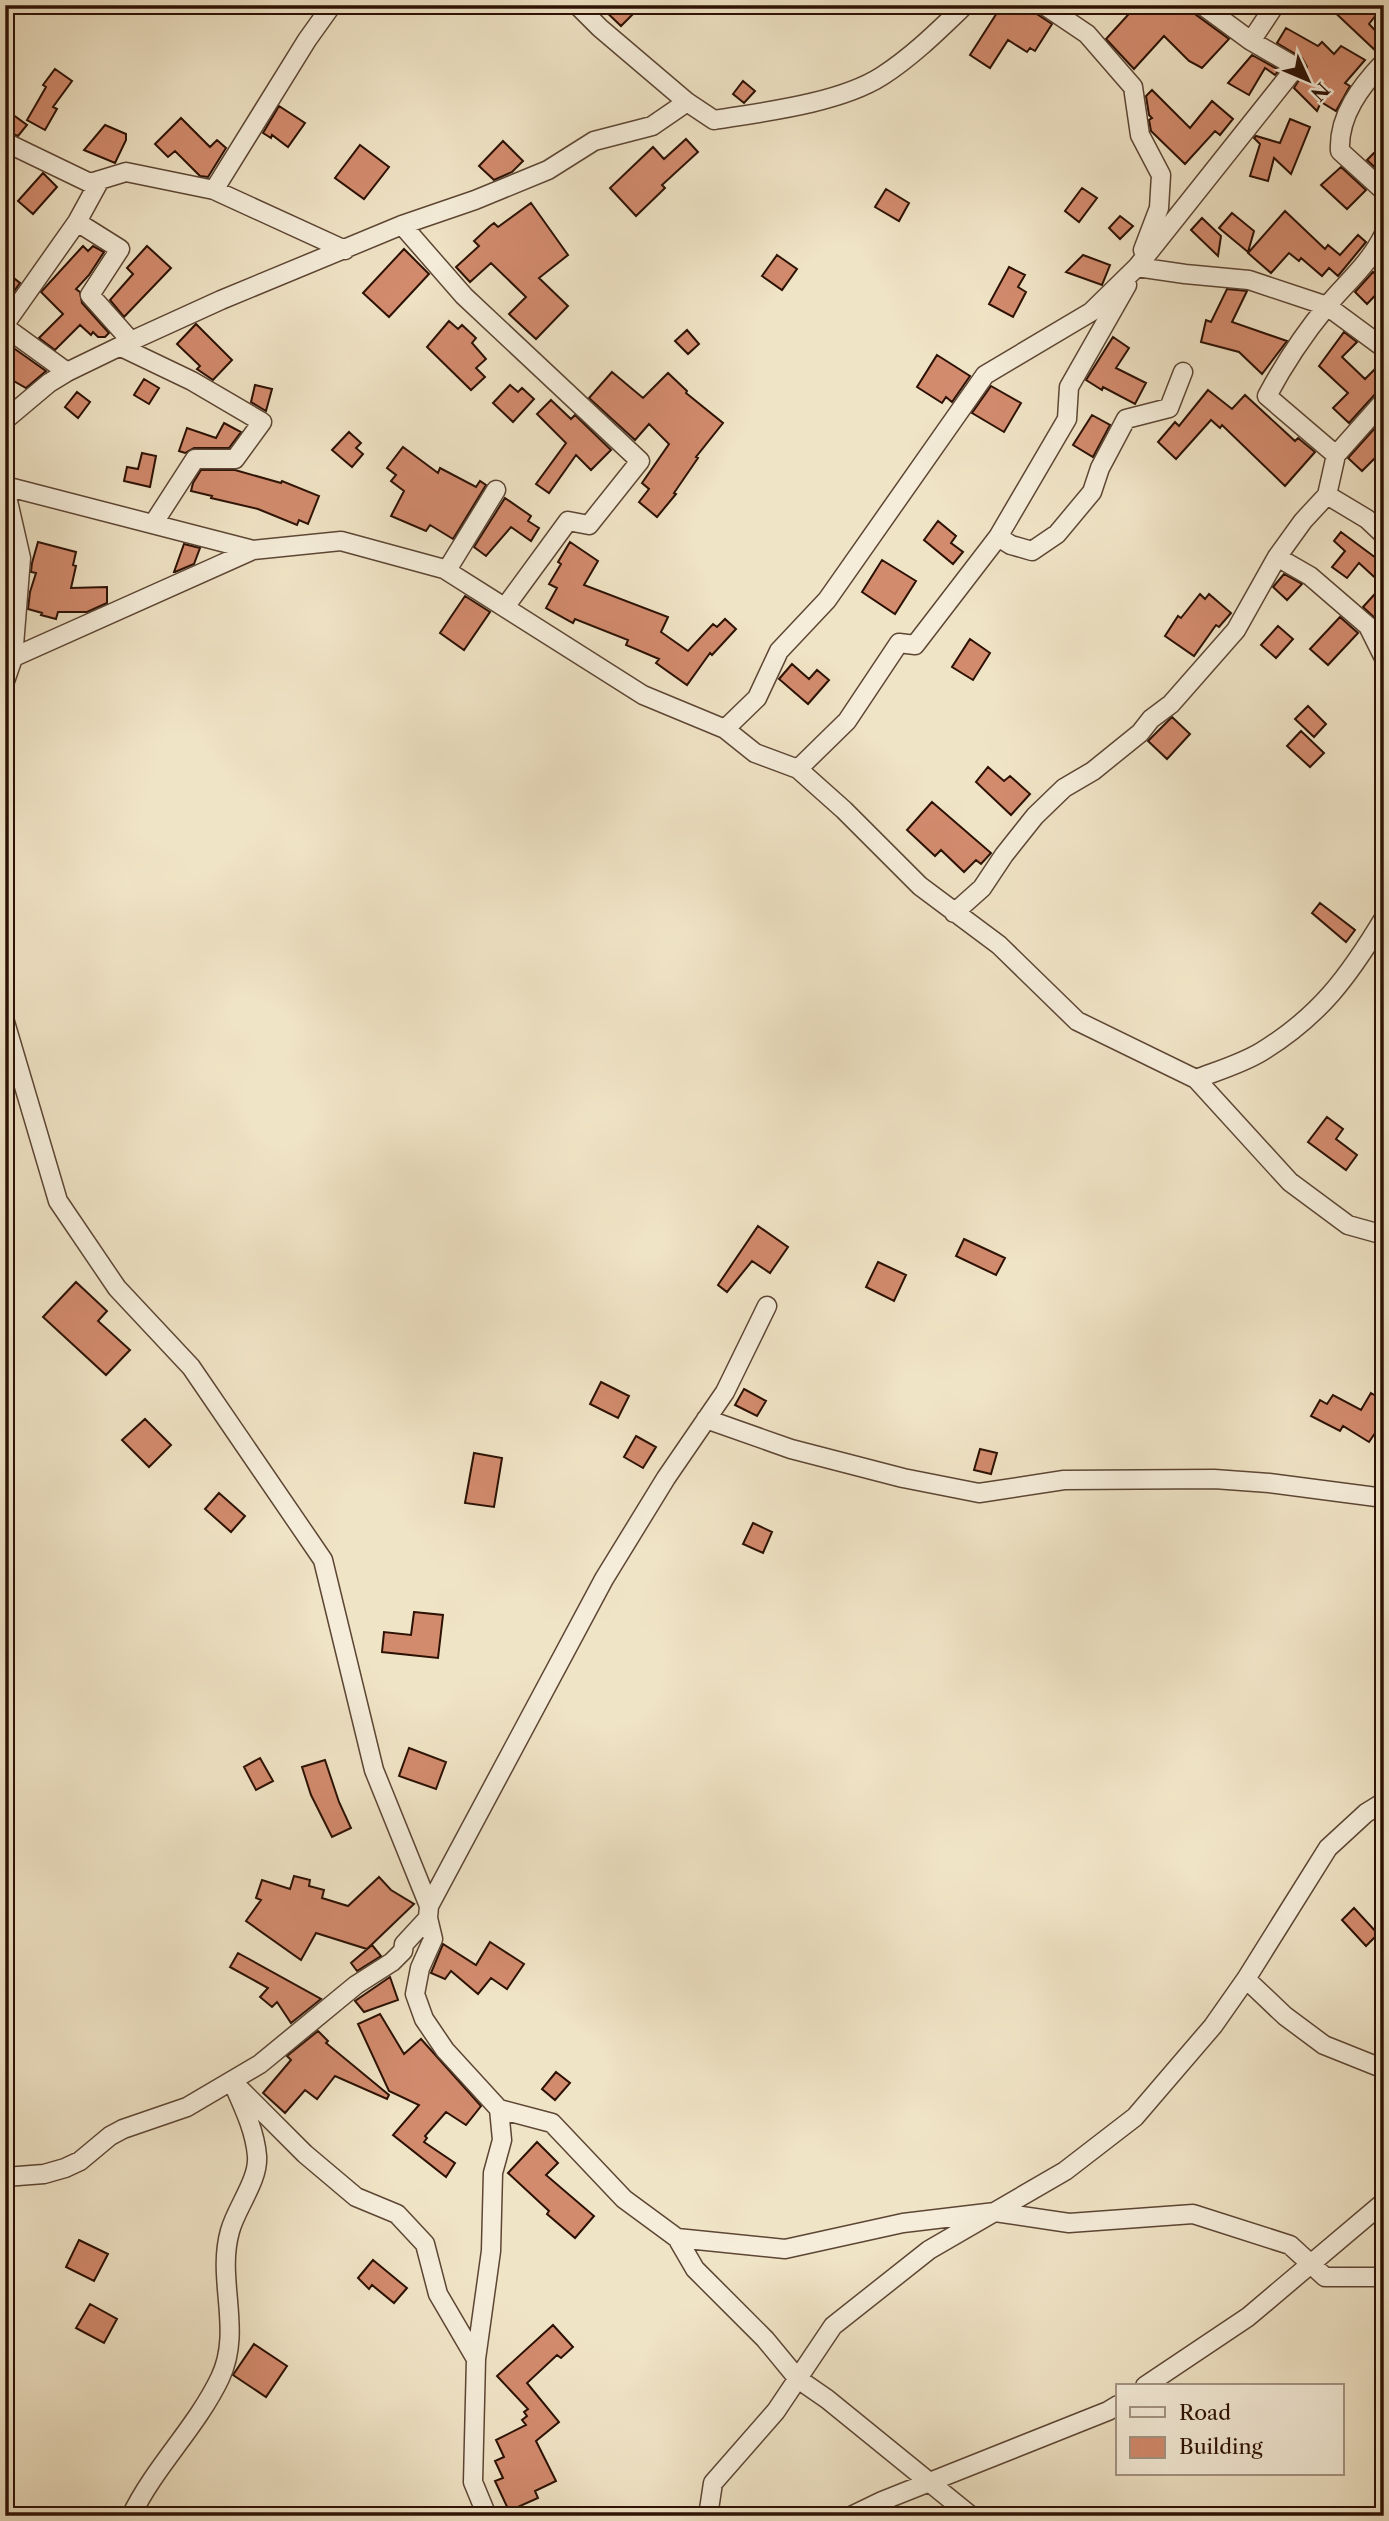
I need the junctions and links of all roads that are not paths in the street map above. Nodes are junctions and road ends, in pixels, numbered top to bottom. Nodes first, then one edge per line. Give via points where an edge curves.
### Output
1 (332, 5) edge
2 (577, 5) edge
3 (965, 5) edge
4 (1044, 5) edge
5 (1202, 5) edge
6 (1275, 5) edge
7 (1251, 41) junction
8 (1384, 62) edge
9 (687, 102) junction
10 (5, 142) edge
11 (100, 180) junction
12 (214, 190) junction
13 (1384, 191) edge
14 (77, 222) junction
15 (402, 225) junction
16 (1384, 234) edge
17 (345, 250) junction
18 (1137, 267) junction
19 (1327, 306) junction
20 (5, 325) edge
21 (126, 344) junction
22 (1384, 348) edge
23 (67, 372) junction
24 (1183, 373) dead end
25 (1384, 401) edge
26 (5, 420) edge
27 (1336, 455) junction
28 (5, 487) edge
29 (496, 490) dead end
30 (1326, 495) junction
31 (1376, 518) edge
32 (153, 524) junction
33 (1384, 535) edge
34 (998, 537) junction
35 (253, 551) junction
36 (1278, 557) junction
37 (447, 570) junction
38 (505, 607) junction
39 (1384, 658) edge
40 (9, 660) edge
41 (5, 681) edge
42 (725, 729) junction
43 (798, 769) junction
44 (954, 913) junction
45 (1384, 918) edge
46 (5, 1022) edge
47 (1196, 1080) junction
48 (1384, 1235) edge
49 (767, 1306) dead end
50 (706, 1419) junction
51 (1384, 1498) edge
52 (1384, 1802) edge
53 (429, 1912) junction
54 (1246, 1979) junction
55 (1384, 2069) edge
56 (232, 2081) junction
57 (499, 2109) junction
58 (5, 2177) edge
59 (1384, 2202) edge
60 (995, 2212) junction
61 (677, 2238) junction
62 (1310, 2263) junction
63 (1384, 2277) edge
64 (476, 2359) junction
65 (798, 2379) junction
66 (1148, 2384) edge
67 (1116, 2406) edge
68 (929, 2483) junction
69 (131, 2516) edge
70 (486, 2516) edge
71 (708, 2516) edge
72 (851, 2516) edge
73 (971, 2516) edge

1 - 12 street
2 - 9 street
3 - 9 street via 881,76 852,90 783,109 714,120
4 - 18 street via 1087,34 1133,87 1140,135 1161,175 1160,208
5 - 7 street
6 - 7 street
7 - 18 street via 1296,67
8 - 13 street via 1362,85 1339,136 1340,151
9 - 15 street via 652,126 594,141 548,170
10 - 11 street via 90,183
11 - 12 street via 126,172
11 - 14 street
12 - 17 street
14 - 20 street
14 - 21 street via 120,249 90,295
15 - 17 street
15 - 38 street via 464,296 640,461 589,525 568,521
16 - 19 street via 1367,263
17 - 21 street
18 - 19 street via 1249,280
18 - 34 street via 1069,387 1067,419
18 - 42 street via 1091,312 985,375 827,600 779,651 757,698
19 - 22 street
19 - 27 street via 1294,349 1267,396
20 - 23 street
21 - 23 street
21 - 32 street via 262,422 235,459 195,459
23 - 26 street
24 - 34 street via 1169,408 1126,419 1091,492 1057,534 1032,551
25 - 27 street
27 - 30 street
28 - 32 street
28 - 40 street via 20,558
29 - 37 street
30 - 31 street
30 - 36 street
31 - 33 street
32 - 35 street
34 - 43 street via 915,645 899,643 847,721
35 - 37 street via 341,541
35 - 40 street
36 - 39 street via 1310,576 1368,626
36 - 44 street via 1236,630 1187,687 1140,733 1064,788 1035,816 982,888
37 - 38 street
38 - 42 street via 643,695
40 - 41 street
42 - 43 street via 755,753
43 - 44 street
44 - 47 street via 999,945 1077,1021
45 - 47 street via 1353,969 1309,1019 1259,1054
46 - 53 street via 58,1201 117,1288 191,1367 323,1560 374,1770
47 - 48 street via 1290,1182 1348,1225
49 - 50 street via 725,1392
50 - 51 street via 791,1449 979,1493 1064,1480 1214,1479
50 - 53 street via 604,1579
52 - 54 street via 1328,1848
53 - 56 street via 392,1962
53 - 57 street via 433,1939 415,1994 424,2019 445,2050
54 - 55 street via 1324,2045
54 - 60 street via 1213,2026 1135,2117 1065,2171
56 - 58 street via 187,2107 123,2129 65,2168
56 - 64 street via 355,2197 397,2214 425,2244 438,2294
56 - 69 street via 248,2116 258,2158 230,2231 226,2268 232,2339 221,2376 142,2492
57 - 61 street via 552,2123 624,2199
57 - 64 street via 502,2140 493,2173 491,2250
59 - 62 street
60 - 61 street via 903,2223 785,2249
60 - 62 street via 1069,2223 1192,2214 1290,2245
60 - 65 street via 929,2250 833,2326
61 - 65 street via 695,2269
62 - 63 street via 1325,2277
62 - 66 street via 1248,2317
64 - 70 street via 473,2482
65 - 68 street
65 - 71 street via 713,2483
67 - 68 street
68 - 72 street
68 - 73 street

